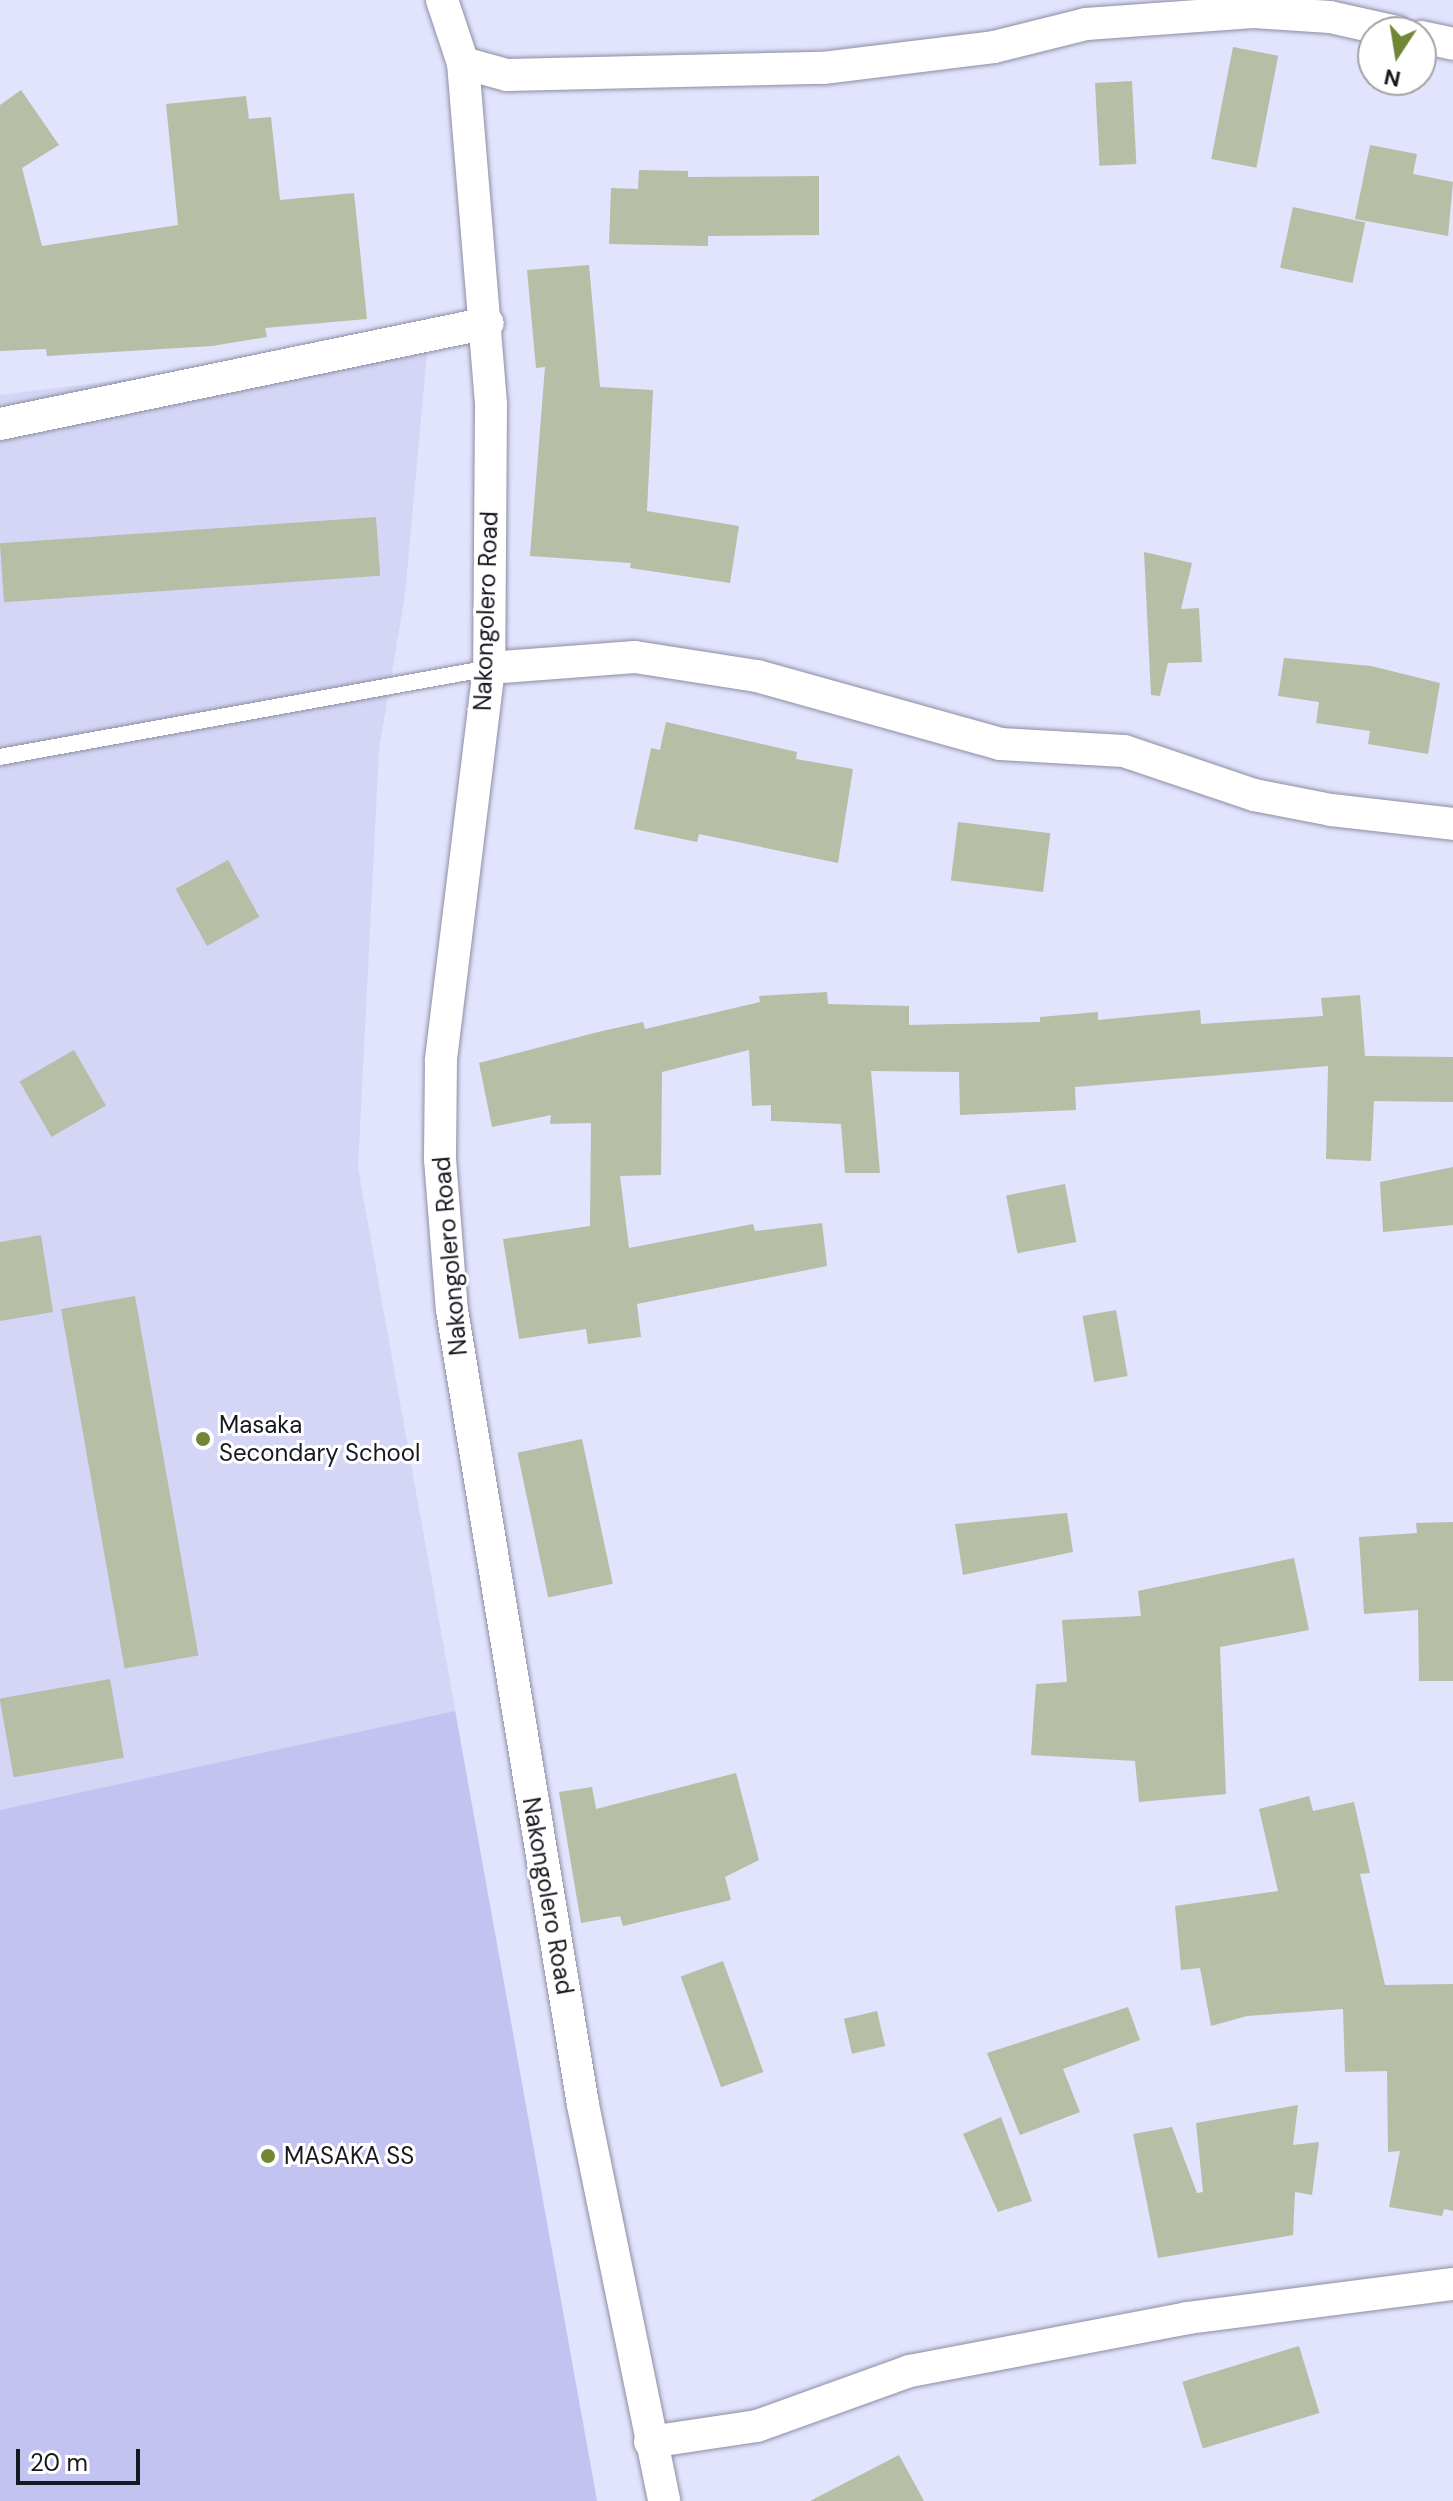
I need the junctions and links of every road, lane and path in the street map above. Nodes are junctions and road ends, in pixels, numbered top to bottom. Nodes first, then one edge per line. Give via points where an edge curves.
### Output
1 (442, 0) edge
2 (1331, 9) edge
3 (1357, 18) edge
4 (463, 63) junction
5 (488, 323) junction
6 (0, 424) edge
7 (489, 668) junction
8 (0, 757) edge
9 (1453, 824) edge
10 (1453, 2284) edge
11 (650, 2442) junction
12 (664, 2501) edge

1 - 4 street, Nakongolero Road
2 - 3 street
2 - 4 street via 1086,24 994,47 823,68 507,75
4 - 5 street, Nakongolero Road
5 - 6 street
5 - 7 street, Nakongolero Road
7 - 8 lane
7 - 9 street via 635,657 757,676 1000,744 1124,751 1254,795
7 - 11 street, Nakongolero Road via 441,1061 440,1159 452,1310 583,2105
10 - 11 street via 1187,2318 910,2371 757,2426
11 - 12 street, Nakongolero Road

